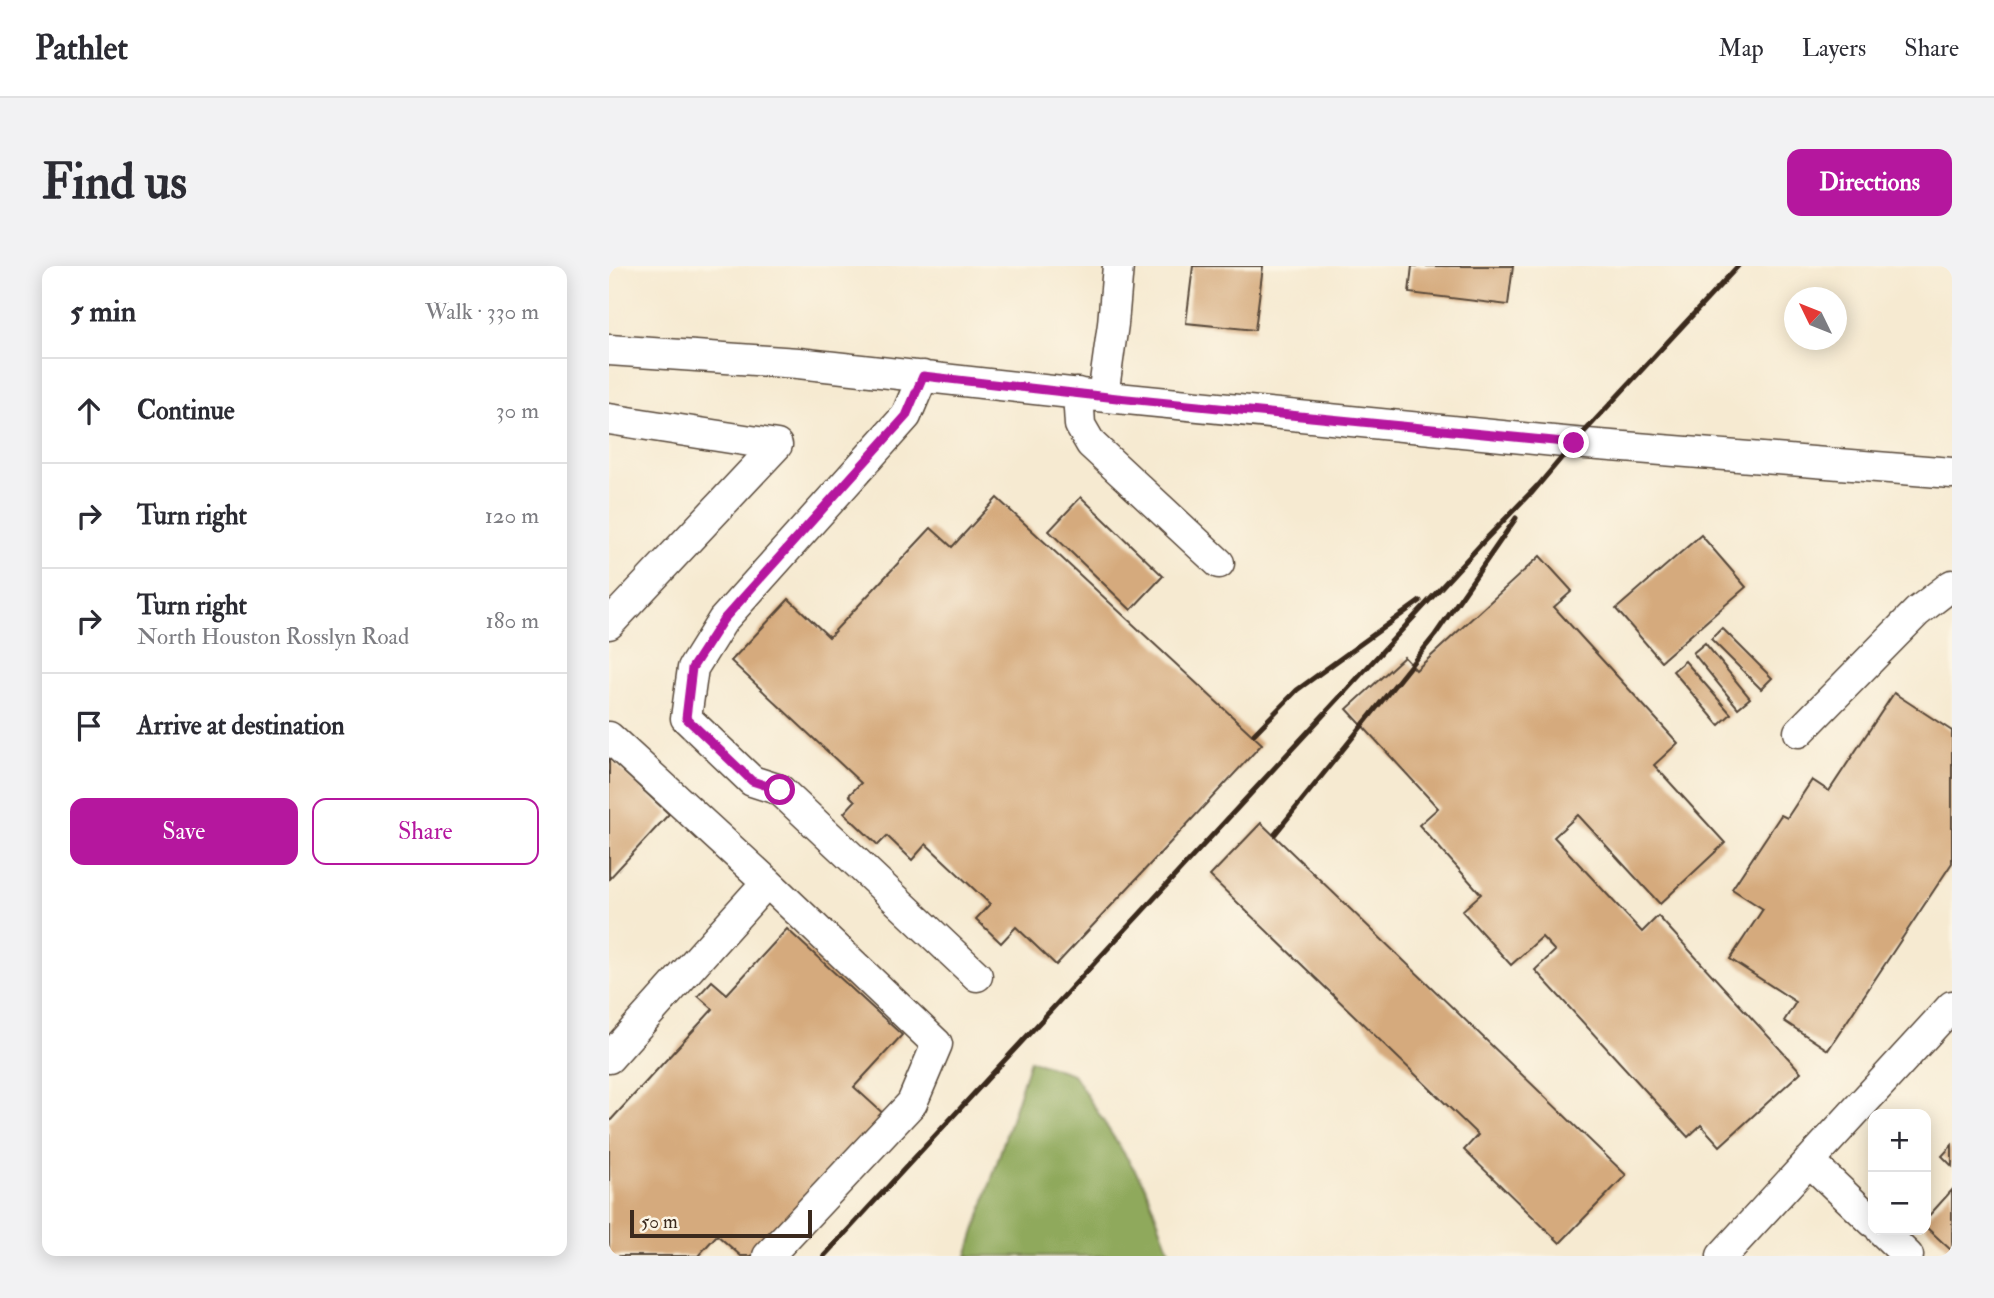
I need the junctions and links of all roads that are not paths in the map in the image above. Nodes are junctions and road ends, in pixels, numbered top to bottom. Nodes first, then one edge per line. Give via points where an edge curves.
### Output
1 (1118, 266) edge
2 (609, 349) edge
3 (923, 376) junction
4 (1090, 395) junction
5 (609, 419) edge
6 (1952, 474) edge
7 (1219, 563) dead end
8 (1952, 585) edge
9 (609, 624) edge
10 (1799, 732) dead end
11 (609, 737) edge
12 (767, 882) junction
13 (977, 976) dead end
14 (1952, 1006) edge
15 (609, 1058) edge
16 (1809, 1161) junction
17 (1868, 1217) edge
18 (1886, 1235) edge
19 (768, 1256) edge
20 (1722, 1256) edge
21 (1908, 1256) edge

1 - 4 street via 1113,324
2 - 3 street
3 - 4 street
3 - 13 street via 906,416 723,620 692,668 686,718 752,781 780,790
4 - 6 street via 1574,443
4 - 7 street via 1080,425 1091,444
5 - 9 street via 777,445
8 - 10 street via 1917,612
11 - 12 street
12 - 15 street
12 - 19 street via 937,1044 912,1103
14 - 16 street
16 - 17 street
16 - 20 street
18 - 21 street

